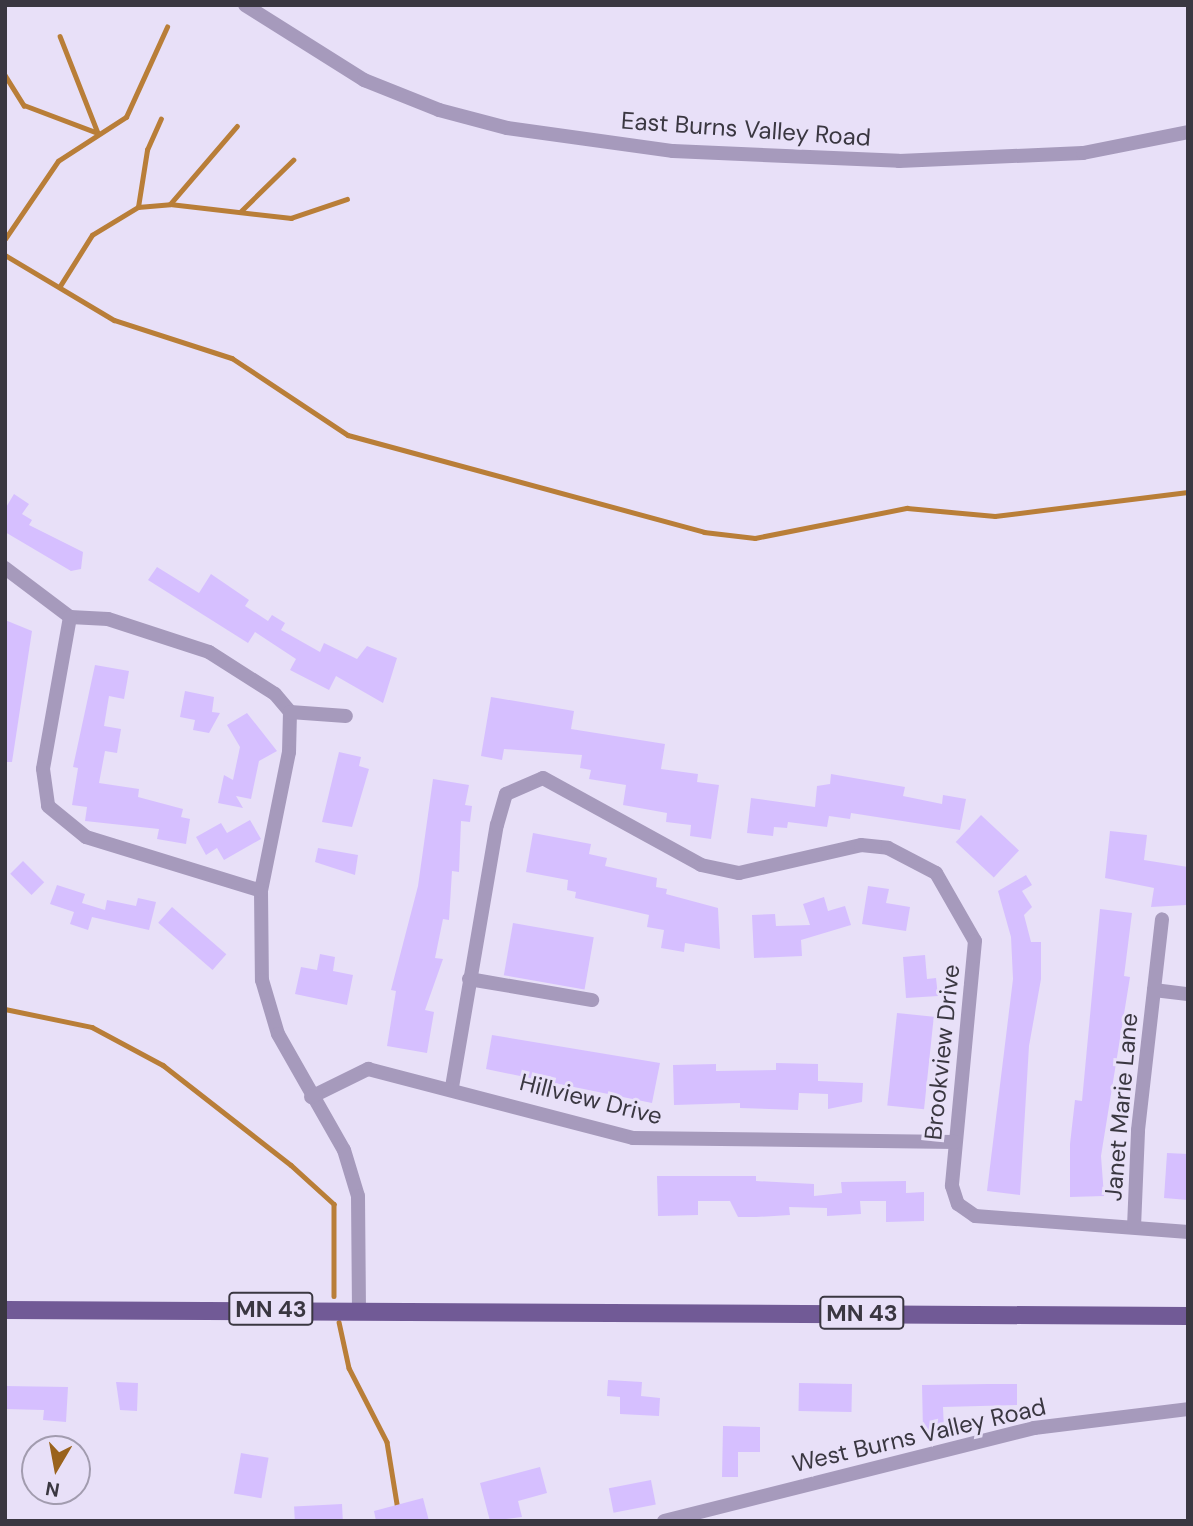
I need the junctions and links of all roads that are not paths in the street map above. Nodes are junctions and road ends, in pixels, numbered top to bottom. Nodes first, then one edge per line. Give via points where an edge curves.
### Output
1 (245, 5) edge
2 (1188, 132) edge
3 (5, 568) edge
4 (70, 617) junction
5 (290, 712) junction
6 (346, 716) dead end
7 (261, 891) junction
8 (1162, 919) dead end
9 (469, 979) junction
10 (1154, 990) junction
11 (1188, 994) edge
12 (592, 1000) dead end
13 (452, 1087) junction
14 (311, 1097) junction
15 (955, 1142) junction
16 (1134, 1227) junction
17 (1188, 1232) edge
18 (359, 1309) junction
19 (5, 1310) edge
20 (1188, 1316) edge
21 (1188, 1409) edge
22 (664, 1521) edge

1 - 2 street, East Burns Valley Road via 364,80 439,110 507,128 673,151 899,161 1083,153
3 - 4 street
4 - 5 street via 108,619 209,652 275,694
4 - 7 street via 43,769 48,806 86,837
5 - 6 street
5 - 7 street via 289,752
7 - 14 street via 268,1005
8 - 10 street, Janet Marie Lane
9 - 12 street
9 - 13 street, Brookview Drive
9 - 15 street, Brookview Drive via 506,794 543,778 701,865 739,873 861,845 888,848 936,873 975,941
10 - 11 street, Janet Marie Lane
10 - 16 street, Janet Marie Lane
13 - 14 street, Hillview Drive via 368,1069
13 - 15 street, Hillview Drive via 633,1138
14 - 18 street via 344,1150 358,1196
15 - 16 street, Brookview Drive via 951,1186 958,1204 975,1216
16 - 17 street, Brookview Drive
18 - 19 main road, MN 43
18 - 20 main road, MN 43
21 - 22 street, West Burns Valley Road via 1034,1428

